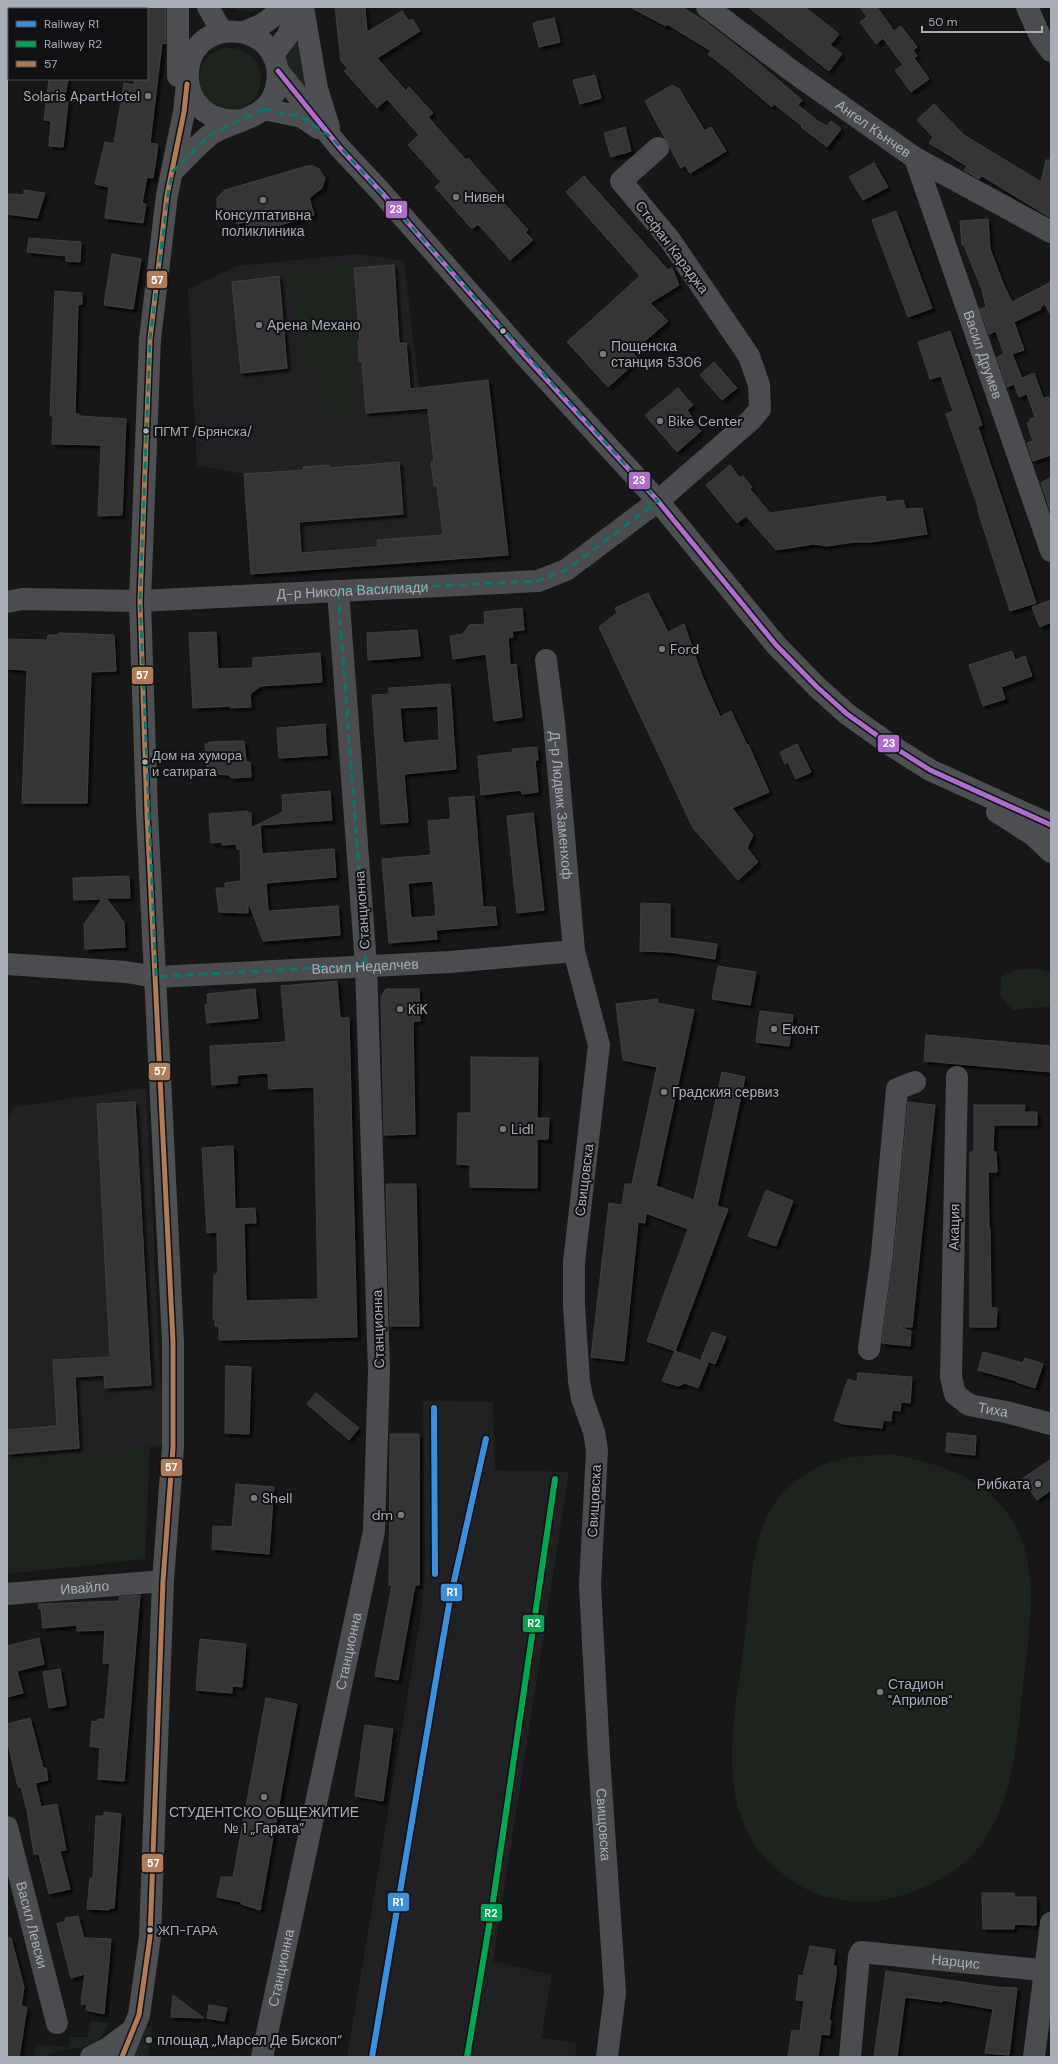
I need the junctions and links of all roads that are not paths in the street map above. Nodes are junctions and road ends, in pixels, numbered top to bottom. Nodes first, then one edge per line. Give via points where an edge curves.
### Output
1 (178, 7) edge
2 (188, 7) edge
3 (208, 7) edge
4 (282, 7) edge
5 (299, 7) edge
6 (303, 7) edge
7 (707, 7) edge
8 (1027, 7) edge
9 (222, 32) junction
10 (244, 32) junction
11 (1051, 51) edge
12 (190, 59) junction
13 (275, 63) junction
14 (187, 84) junction
15 (264, 109) junction
16 (243, 120) junction
17 (332, 138) junction
18 (658, 148) dead end
19 (916, 158) junction
20 (171, 179) junction
21 (1051, 232) edge
22 (749, 356) joint
23 (658, 501) junction
24 (1051, 550) edge
25 (338, 591) junction
26 (12, 598) edge
27 (140, 601) junction
28 (546, 660) dead end
29 (930, 770) junction
30 (1051, 824) edge
31 (1051, 852) edge
32 (574, 951) junction
33 (7, 964) edge
34 (366, 965) junction
35 (156, 977) junction
36 (957, 1077) dead end
37 (915, 1082) dead end
38 (869, 1349) dead end
39 (951, 1377) joint
40 (1051, 1424) edge
41 (163, 1581) junction
42 (7, 1594) edge
43 (7, 1827) edge
44 (1051, 1923) edge
45 (1048, 1971) edge
46 (57, 2024) dead end
47 (131, 2031) junction
48 (91, 2057) edge
49 (122, 2057) edge
50 (262, 2057) edge
51 (607, 2057) edge
52 (850, 2057) edge
53 (1034, 2057) edge

1 - 20 main road via 178,86
2 - 12 main road
3 - 9 main road
4 - 10 main road via 266,23
5 - 13 main road
6 - 17 main road via 317,89
7 - 19 street, Ангел Кънчев via 792,71
8 - 11 street via 1040,36
9 - 10 main road
9 - 12 main road via 203,41
10 - 13 main road via 255,36 265,45
12 - 14 main road
13 - 15 main road via 275,92
13 - 17 main road
14 - 16 main road via 196,103 212,117 232,122
14 - 20 main road
15 - 16 main road
15 - 17 main road via 302,117
16 - 20 main road via 210,135
17 - 23 main road
18 - 22 street, Стефан Караджа via 621,181 670,240
19 - 21 street, Ангел Кънчев
19 - 24 street, Васил Друмев
20 - 27 main road via 150,339
22 - 23 street, Д-р Никола Василиади via 759,385 760,409 751,420
23 - 25 street, Д-р Никола Василиади via 566,570 538,582
23 - 29 main road via 776,645 817,687 860,723
25 - 27 street, Д-р Никола Василиади
25 - 34 street, Станционна
26 - 27 street, Д-р Никола Василиади
27 - 35 main road
28 - 32 street, Д-р Людвик Заменхоф via 554,722
29 - 30 main road
29 - 31 main road via 1033,835
32 - 34 street, Васил Неделчев via 450,962
32 - 51 street, Свищовска via 599,1045 574,1262 574,1306 579,1381 597,1450 590,1585 616,1993
33 - 35 street, Васил Неделчев via 126,972
34 - 35 street, Васил Неделчев
34 - 50 street, Станционна via 379,1371 374,1531
35 - 41 main road via 173,1342 173,1447
36 - 39 street, Акация
37 - 38 street via 897,1089 882,1254
39 - 40 street, Тиха via 955,1394 969,1405
41 - 42 street, Ивайло
41 - 47 main road via 150,1937 139,2015
43 - 46 street, Васил Левски
44 - 45 street
45 - 52 street, Нарцис via 861,1952
45 - 53 street
47 - 48 main road
47 - 49 main road

